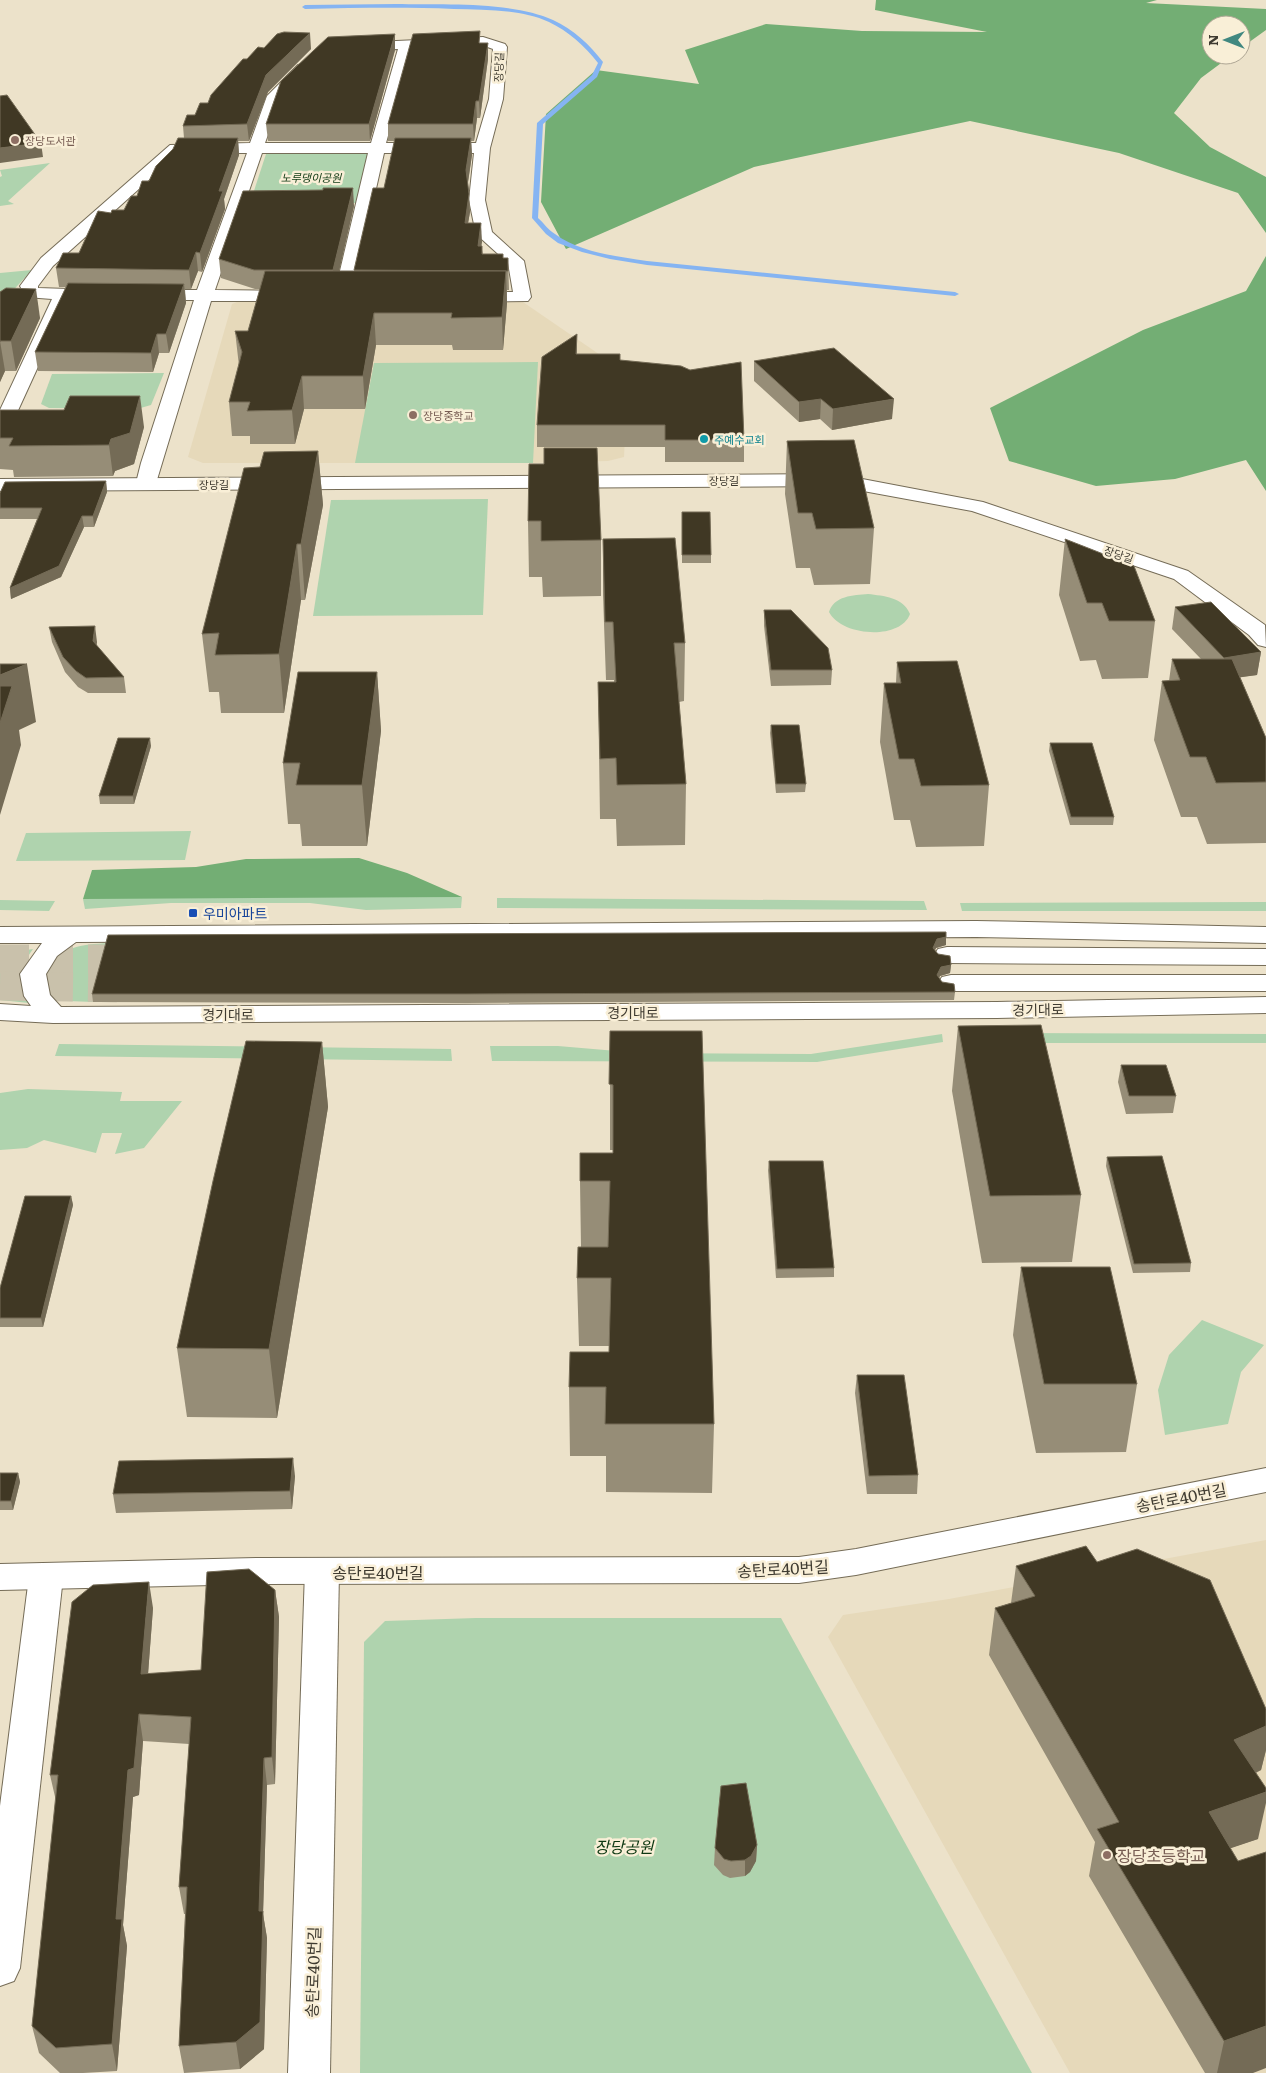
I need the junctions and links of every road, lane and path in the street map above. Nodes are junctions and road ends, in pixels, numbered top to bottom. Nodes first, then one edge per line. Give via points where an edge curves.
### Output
1 (406, 44) junction
2 (342, 46) edge
3 (317, 54) edge
4 (255, 147) junction
5 (377, 148) junction
6 (482, 148) junction
7 (62, 294) junction
8 (204, 296) junction
9 (343, 296) junction
10 (363, 296) edge
11 (452, 297) edge
12 (3, 417) edge
13 (26, 417) edge
14 (145, 417) dead end
15 (165, 417) junction
16 (146, 483) junction
17 (0, 485) edge
18 (1266, 640) edge
19 (71, 934) junction
20 (0, 935) edge
21 (1266, 935) edge
22 (947, 955) edge
23 (1266, 957) edge
24 (951, 983) edge
25 (1266, 983) edge
26 (1266, 1004) edge
27 (0, 1012) edge
28 (53, 1015) junction
29 (1266, 1480) edge
30 (322, 1571) junction
31 (0, 1576) edge
32 (46, 1578) junction
33 (0, 1968) edge
34 (309, 2073) edge

1 - 2 street, 장당길
1 - 5 street
1 - 6 street, 장당길 via 483,41 500,47 496,99
3 - 4 street via 274,96
4 - 5 street
4 - 7 street via 174,148 47,262 29,286 32,293
4 - 8 street
5 - 6 street
5 - 9 street
6 - 11 street, 장당길 via 477,200 484,234 516,261 522,297
7 - 8 street
7 - 12 street
8 - 9 street
8 - 15 street
9 - 10 street
12 - 13 street
14 - 15 street
15 - 16 street
16 - 17 street, 장당길
16 - 18 street, 장당길 via 836,480 976,506 1181,575
19 - 20 street
19 - 21 street via 976,930
19 - 28 street via 47,950 32,974 37,996
22 - 23 street
24 - 25 street, 경기대로
26 - 28 street, 경기대로 via 997,1010
27 - 28 street, 경기대로
29 - 30 street, 송탄로40번길 via 911,1552 799,1570
30 - 32 street, 송탄로40번길
30 - 34 street, 송탄로40번길
31 - 32 street, 송탄로40번길
32 - 33 street

